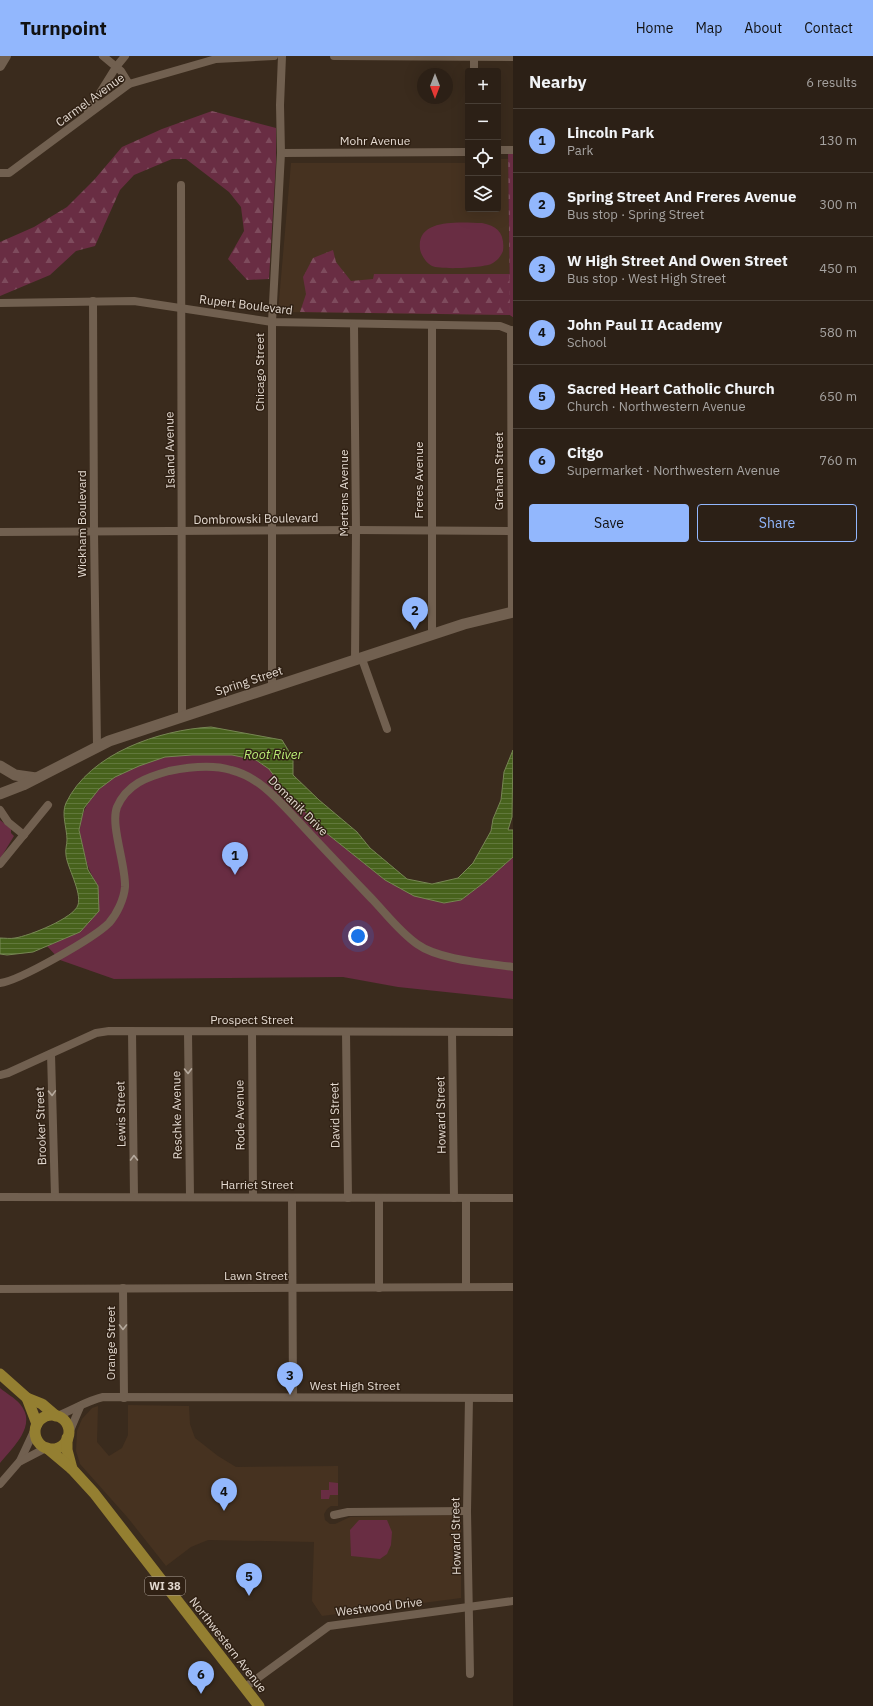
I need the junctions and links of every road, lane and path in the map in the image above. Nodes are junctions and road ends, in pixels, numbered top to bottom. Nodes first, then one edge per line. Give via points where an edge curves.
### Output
1 (6, 56) edge
2 (103, 56) edge
3 (125, 56) edge
4 (274, 56) edge
5 (282, 56) edge
6 (334, 56) edge
7 (474, 57) edge
8 (513, 57) edge
9 (0, 66) edge
10 (116, 67) junction
11 (474, 68) edge
12 (129, 84) junction
13 (84, 118) junction
14 (501, 150) edge
15 (513, 150) edge
16 (465, 152) edge
17 (281, 153) junction
18 (0, 173) edge
19 (181, 184) dead end
20 (93, 301) junction
21 (0, 303) edge
22 (180, 308) junction
23 (272, 322) junction
24 (354, 325) junction
25 (432, 326) junction
26 (512, 331) edge
27 (512, 418) edge
28 (272, 530) junction
29 (356, 530) junction
30 (431, 531) junction
31 (512, 531) junction
32 (0, 532) edge
33 (94, 532) junction
34 (183, 532) junction
35 (513, 612) edge
36 (432, 635) junction
37 (359, 660) junction
38 (272, 687) junction
39 (182, 716) junction
40 (387, 729) dead end
41 (97, 746) junction
42 (0, 766) edge
43 (36, 778) junction
44 (0, 794) edge
45 (48, 805) dead end
46 (0, 810) edge
47 (24, 835) junction
48 (0, 864) edge
49 (513, 968) edge
50 (0, 983) edge
51 (132, 1031) junction
52 (188, 1032) junction
53 (252, 1032) junction
54 (346, 1032) junction
55 (452, 1032) junction
56 (513, 1032) edge
57 (51, 1054) junction
58 (0, 1075) edge
59 (0, 1197) edge
60 (56, 1197) junction
61 (134, 1197) junction
62 (190, 1197) junction
63 (253, 1197) junction
64 (292, 1198) junction
65 (348, 1198) junction
66 (379, 1198) junction
67 (454, 1198) junction
68 (466, 1198) junction
69 (513, 1198) edge
70 (466, 1287) junction
71 (513, 1287) edge
72 (123, 1288) junction
73 (292, 1288) junction
74 (379, 1288) junction
75 (0, 1289) edge
76 (0, 1374) edge
77 (293, 1397) junction
78 (27, 1398) junction
79 (124, 1398) junction
80 (469, 1398) junction
81 (513, 1398) edge
82 (80, 1407) junction
83 (57, 1416) junction
84 (36, 1427) junction
85 (68, 1435) junction
86 (46, 1448) junction
87 (19, 1462) junction
88 (72, 1469) junction
89 (0, 1484) edge
90 (467, 1511) junction
91 (334, 1515) dead end
92 (513, 1601) edge
93 (469, 1607) junction
94 (470, 1674) dead end
95 (244, 1688) junction
96 (259, 1706) edge

1 - 9 street
2 - 10 street
3 - 10 street
4 - 12 street, Carmel Avenue via 216,59
5 - 17 street, Chicago Street
6 - 7 street
7 - 8 street
7 - 11 street
10 - 12 street
10 - 13 street
12 - 13 street, Carmel Avenue
13 - 18 street, Carmel Avenue via 9,174
14 - 15 street
16 - 17 street, Mohr Avenue
17 - 23 street, Chicago Street
19 - 22 street, Island Avenue
20 - 21 street, Rupert Boulevard
20 - 22 street, Rupert Boulevard via 134,301
20 - 33 street, Wickham Boulevard
22 - 23 street, Rupert Boulevard
22 - 34 street, Island Avenue
23 - 24 street, Rupert Boulevard
23 - 28 street, Chicago Street
24 - 25 street, Rupert Boulevard
24 - 29 street, Mertens Avenue
25 - 26 street, Rupert Boulevard via 500,326
25 - 30 street, Freres Avenue
26 - 27 street, Graham Street
27 - 31 street, Graham Street
28 - 29 street, Dombrowski Boulevard
28 - 34 street, Dombrowski Boulevard
28 - 38 street, Chicago Street
29 - 30 street, Dombrowski Boulevard
29 - 37 street, Mertens Avenue
30 - 31 street, Dombrowski Boulevard
30 - 36 street, Freres Avenue
31 - 35 street, Graham Street
32 - 33 street, Dombrowski Boulevard
33 - 34 street, Dombrowski Boulevard
33 - 41 street, Wickham Boulevard
34 - 39 street, Island Avenue
35 - 36 main road, Spring Street
36 - 37 main road, Spring Street
37 - 38 main road, Spring Street
37 - 40 street, Mertens Avenue
38 - 39 main road, Spring Street
39 - 41 main road, Spring Street
41 - 43 main road, Spring Street
42 - 43 main road via 16,775
43 - 44 main road, Spring Street
45 - 47 street
46 - 47 street via 8,822
47 - 48 street
49 - 50 street, Domanik Drive via 425,949 397,927 261,784 232,770 196,767 144,778 122,796 116,810 116,822 125,888 110,922 94,935 58,956 13,980
51 - 52 street, Prospect Street
51 - 57 street, Prospect Street via 96,1033
61 -> 51 street, Lewis Street
52 - 53 street, Prospect Street
52 -> 62 street, Reschke Avenue
53 - 54 street, Prospect Street
53 - 63 street, Rode Avenue
54 - 55 street, Prospect Street
54 - 65 street, David Street
55 - 56 street, Prospect Street
55 - 67 street, Howard Street
57 - 58 street, Prospect Street
57 -> 60 street, Brooker Street
59 - 60 street, Harriet Street
60 - 61 street, Harriet Street
61 - 62 street, Harriet Street
62 - 63 street, Harriet Street
63 - 64 street, Harriet Street
64 - 65 street, Harriet Street
64 - 73 street
65 - 66 street, Harriet Street
66 - 67 street, Harriet Street
66 - 74 street
67 - 68 street, Harriet Street
68 - 69 street, Harriet Street
68 - 70 street
70 - 71 street, Lawn Street
70 - 74 street, Lawn Street
72 - 73 street, Lawn Street
72 - 75 street, Lawn Street
72 -> 79 street, Orange Street
73 - 74 street, Lawn Street
73 - 77 street
76 - 78 main road, WI 38
77 - 79 street, West High Street
77 - 80 street, West High Street
78 - 83 main road, WI 38 via 42,1404
78 - 84 main road, WI 38
79 - 82 street, West High Street via 103,1397 90,1400
80 - 81 street, West High Street
80 - 90 street, Howard Street
82 - 83 street, West High Street
82 - 85 street
83 - 84 main road via 45,1417
83 - 85 main road, WI 38 via 65,1422
84 - 86 main road, WI 38 via 37,1440
84 - 87 street
85 - 86 main road via 60,1447
85 - 88 main road, Northwestern Avenue / WI 38
86 - 87 street
86 - 88 main road, Northwestern Avenue / WI 38
87 - 89 street
88 - 95 main road, Northwestern Avenue / WI 38 via 103,1505
90 - 91 street via 348,1512
90 - 93 street, Howard Street
92 - 93 street, Westwood Drive
93 - 94 street, Howard Street
93 - 95 street, Westwood Drive via 329,1626
95 - 96 main road, Northwestern Avenue / WI 38

